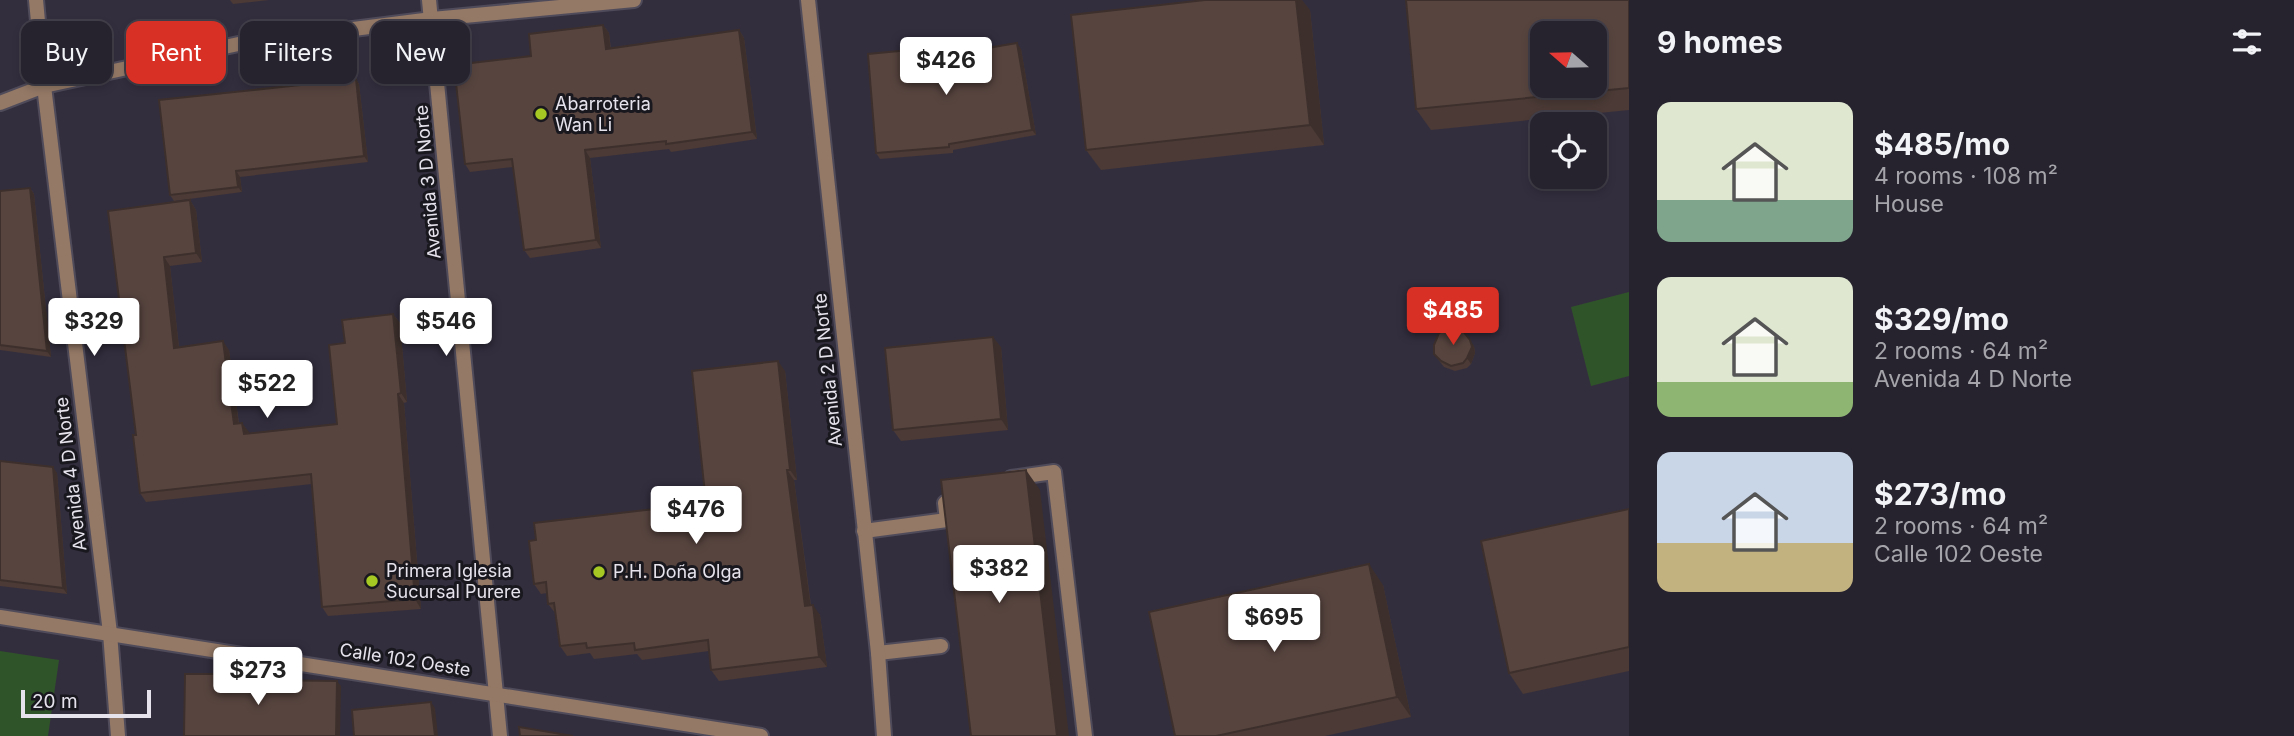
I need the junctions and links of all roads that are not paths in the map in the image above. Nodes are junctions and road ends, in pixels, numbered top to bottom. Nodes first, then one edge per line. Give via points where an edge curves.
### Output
1 (36, 0) edge
2 (429, 0) edge
3 (634, 0) edge
4 (808, 0) edge
5 (432, 19) junction
6 (44, 86) junction
7 (0, 103) edge
8 (999, 480) edge
9 (943, 488) edge
10 (864, 531) junction
11 (0, 617) edge
12 (110, 633) junction
13 (941, 646) dead end
14 (878, 653) junction
15 (495, 693) junction
16 (118, 736) edge
17 (500, 736) edge
18 (761, 736) edge
19 (884, 736) edge
20 (1085, 736) edge

1 - 6 street, Avenida 4 D Norte
2 - 5 street, Avenida 3 D Norte
3 - 5 street
4 - 10 street, Avenida 2 D Norte
5 - 6 street via 243,43
5 - 15 street, Avenida 3 D Norte
6 - 7 street
6 - 12 street, Avenida 4 D Norte
8 - 20 street via 1054,472
9 - 10 street via 947,520
10 - 14 street, Avenida 2 D Norte
11 - 12 street, Calle 102 Oeste
12 - 15 street, Calle 102 Oeste
12 - 16 street, Avenida 4 D Norte
13 - 14 street
14 - 19 street, Avenida 2 D Norte
15 - 17 street, Avenida 3 D Norte
15 - 18 street, Calle 102 Oeste

